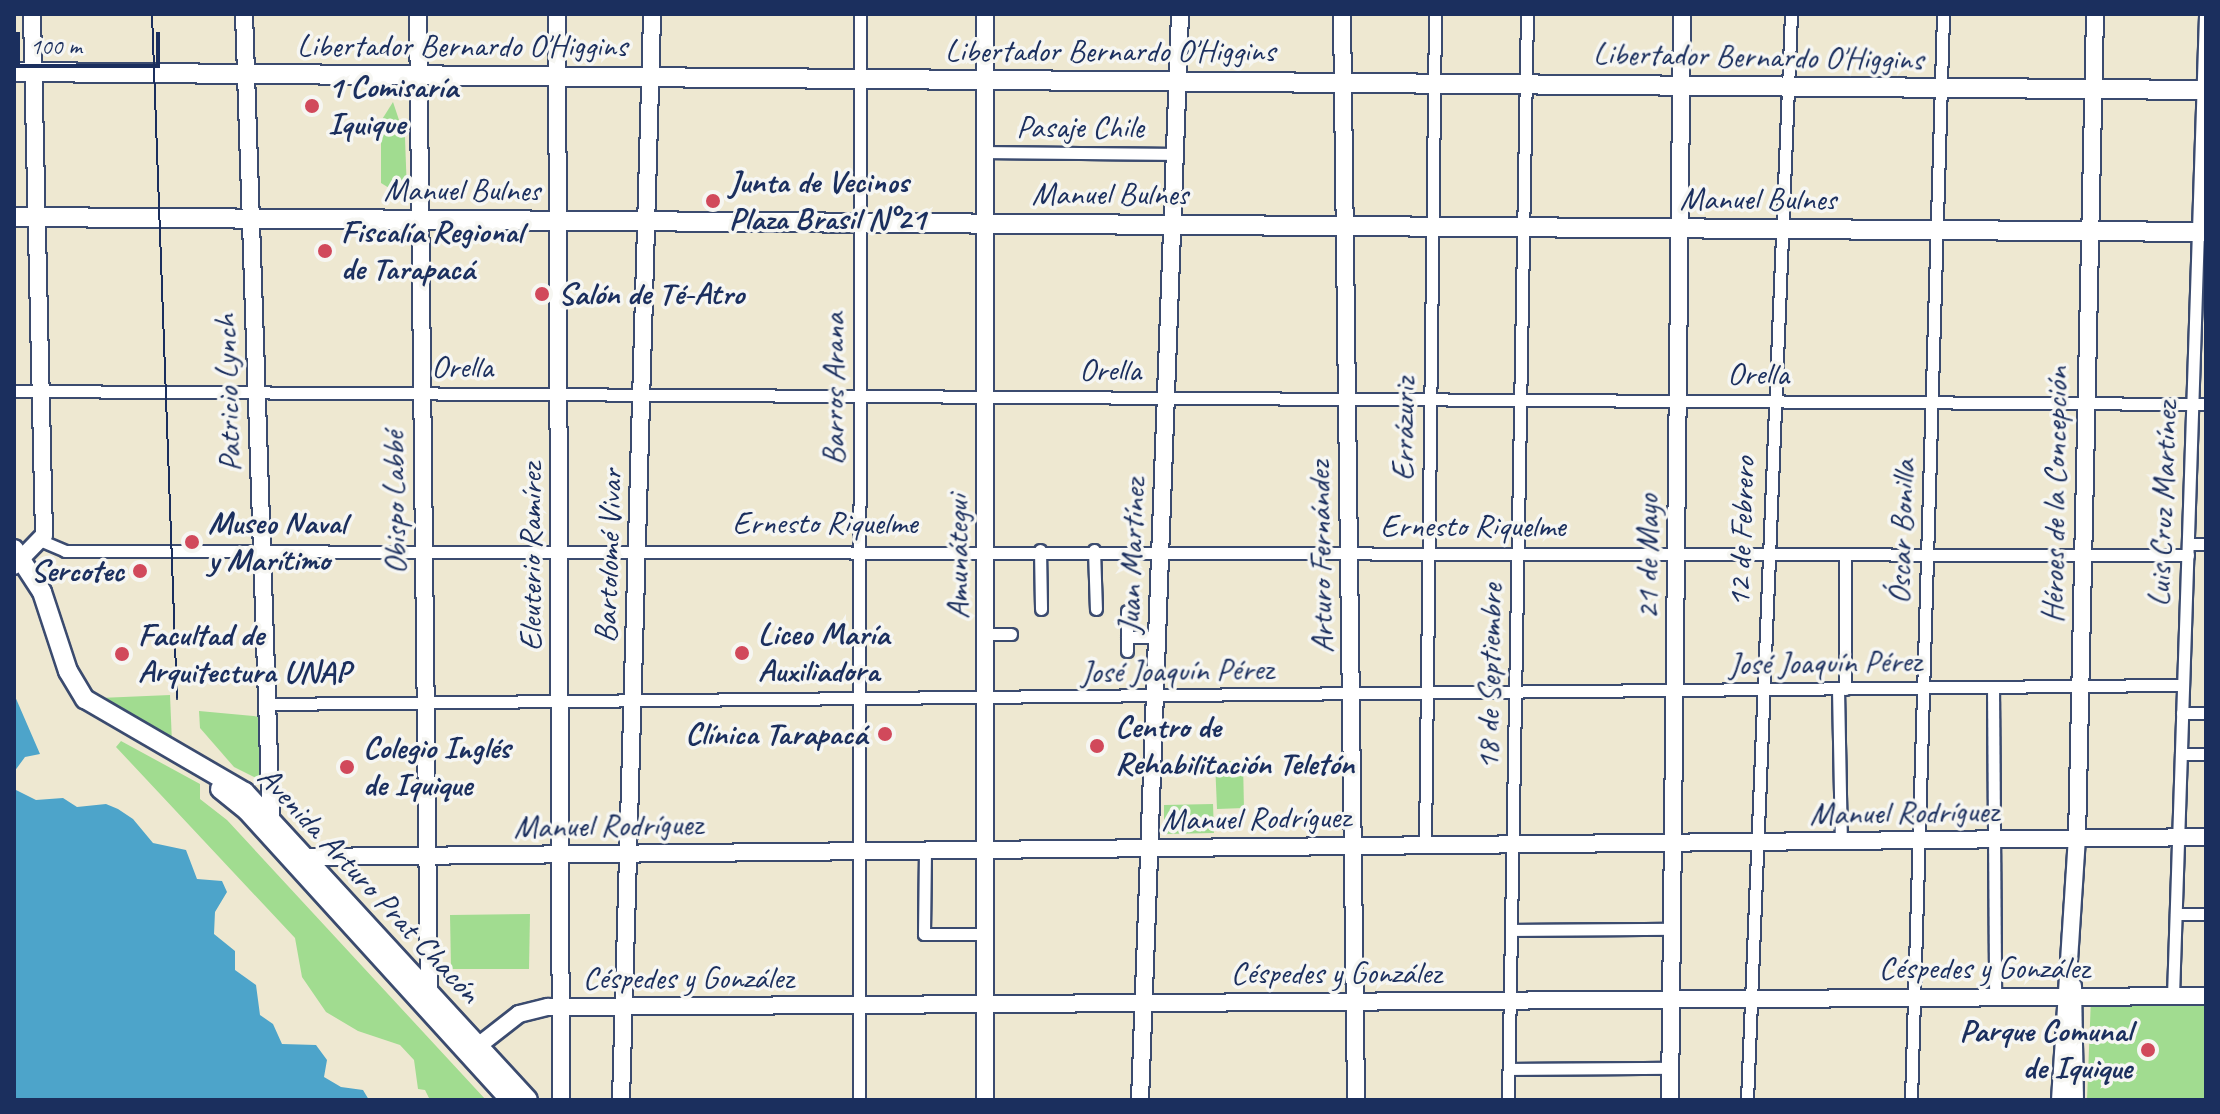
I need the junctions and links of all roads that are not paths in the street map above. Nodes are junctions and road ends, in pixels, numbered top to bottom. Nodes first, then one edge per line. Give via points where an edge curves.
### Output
1 (32, 14) edge
2 (244, 14) edge
3 (418, 14) edge
4 (557, 14) edge
5 (652, 14) edge
6 (860, 14) edge
7 (985, 14) edge
8 (1180, 14) edge
9 (1342, 14) edge
10 (1435, 14) edge
11 (1527, 14) edge
12 (1682, 14) edge
13 (1791, 14) edge
14 (1943, 14) edge
15 (2095, 14) edge
16 (2205, 14) edge
17 (14, 72) edge
18 (34, 72) junction
19 (246, 74) junction
20 (419, 75) junction
21 (557, 76) junction
22 (650, 77) junction
23 (860, 79) junction
24 (984, 80) junction
25 (1178, 82) junction
26 (1343, 83) junction
27 (1434, 84) junction
28 (1526, 85) junction
29 (1681, 86) junction
30 (1788, 87) junction
31 (1941, 88) junction
32 (2093, 90) junction
33 (2204, 90) edge
34 (985, 152) junction
35 (1175, 154) junction
36 (14, 217) edge
37 (37, 217) junction
38 (250, 218) junction
39 (420, 219) junction
40 (558, 220) junction
41 (646, 221) junction
42 (860, 222) junction
43 (985, 223) junction
44 (1173, 225) junction
45 (1345, 226) junction
46 (1432, 226) junction
47 (1523, 227) junction
48 (1679, 228) junction
49 (1782, 229) junction
50 (1937, 230) junction
51 (2089, 231) junction
52 (2202, 232) edge
53 (14, 391) edge
54 (41, 391) junction
55 (256, 392) junction
56 (422, 393) junction
57 (559, 393) junction
58 (641, 393) junction
59 (860, 394) junction
60 (987, 395) junction
61 (1166, 396) junction
62 (1347, 397) junction
63 (1431, 398) junction
64 (1520, 399) junction
65 (1677, 400) junction
66 (1774, 401) junction
67 (1932, 402) junction
68 (2085, 403) junction
69 (2193, 404) junction
70 (2206, 404) edge
71 (42, 541) junction
72 (2206, 544) edge
73 (559, 548) junction
74 (637, 548) junction
75 (261, 549) junction
76 (424, 549) junction
77 (859, 549) junction
78 (986, 550) junction
79 (1040, 550) junction
80 (1094, 550) junction
81 (2188, 550) junction
82 (1160, 551) junction
83 (1349, 551) junction
84 (1429, 552) junction
85 (1518, 552) junction
86 (1677, 553) junction
87 (1767, 553) junction
88 (1845, 554) junction
89 (1927, 554) junction
90 (2082, 555) junction
91 (16, 561) edge
92 (1041, 609) dead end
93 (1096, 609) dead end
94 (1127, 611) dead end
95 (986, 634) junction
96 (1011, 634) dead end
97 (1127, 637) junction
98 (1157, 637) junction
99 (1127, 651) dead end
100 (2183, 685) junction
101 (2080, 686) junction
102 (1993, 687) junction
103 (1923, 688) junction
104 (1842, 689) junction
105 (1762, 690) junction
106 (1675, 691) junction
107 (1515, 693) junction
108 (1427, 694) junction
109 (1351, 695) junction
110 (1155, 697) junction
111 (859, 699) junction
112 (986, 699) junction
113 (560, 701) junction
114 (633, 701) junction
115 (426, 703) junction
116 (267, 704) junction
117 (2182, 713) junction
118 (2206, 713) edge
119 (2181, 754) junction
120 (2206, 754) edge
121 (271, 818) junction
122 (2206, 837) edge
123 (2178, 838) junction
124 (2077, 839) junction
125 (1919, 840) junction
126 (1995, 840) junction
127 (1841, 841) junction
128 (1756, 842) junction
129 (1673, 843) junction
130 (1513, 844) junction
131 (1425, 845) junction
132 (1352, 846) junction
133 (1150, 848) junction
134 (986, 850) junction
135 (859, 851) junction
136 (925, 851) junction
137 (560, 854) junction
138 (629, 854) junction
139 (428, 856) junction
140 (306, 857) junction
141 (2176, 914) junction
142 (2206, 914) edge
143 (1672, 929) junction
144 (1511, 930) junction
145 (986, 934) junction
146 (429, 992) junction
147 (1914, 996) junction
148 (1995, 996) junction
149 (2070, 996) junction
150 (2173, 996) junction
151 (2206, 996) edge
152 (1672, 998) junction
153 (1751, 998) junction
154 (1510, 1000) junction
155 (1354, 1001) junction
156 (1144, 1003) junction
157 (985, 1004) junction
158 (859, 1005) junction
159 (561, 1007) junction
160 (624, 1007) junction
161 (469, 1046) junction
162 (1671, 1068) junction
163 (1509, 1069) junction
164 (510, 1100) edge
165 (528, 1100) edge
166 (561, 1100) edge
167 (621, 1100) edge
168 (859, 1100) edge
169 (985, 1100) edge
170 (1140, 1100) edge
171 (1356, 1100) edge
172 (1508, 1100) edge
173 (1670, 1100) edge
174 (1747, 1100) edge
175 (1911, 1100) edge
176 (2060, 1100) edge
177 (2075, 1100) edge

1 - 18 street
2 - 19 street, Patricio Lynch
3 - 20 street, Obispo Labbé
4 - 21 street, Eleuterio Ramírez
5 - 22 street, Bartolomé Vivar
6 - 23 street, Barros Arana
7 - 24 street, Amunátegui
8 - 25 street, Juan Martínez
9 - 26 street, Arturo Fernández
10 - 27 street, Errázuriz
11 - 28 street, 18 de Septiembre
12 - 29 street, 21 de Mayo
13 - 30 street, 12 de Febrero
14 - 31 street, Óscar Bonilla
15 - 32 street, Héroes de la Concepción
16 - 33 street, Luis Cruz Martínez
17 - 18 main road, Libertador Bernardo O'Higgins
18 - 19 main road, Libertador Bernardo O'Higgins
18 - 37 street
19 - 20 main road, Libertador Bernardo O'Higgins
19 - 38 street, Patricio Lynch
20 - 21 main road, Libertador Bernardo O'Higgins
20 - 39 street, Obispo Labbé
21 - 22 main road, Libertador Bernardo O'Higgins
21 - 40 street, Eleuterio Ramírez
22 - 23 main road, Libertador Bernardo O'Higgins
22 - 41 street, Bartolomé Vivar
23 - 24 main road, Libertador Bernardo O'Higgins
23 - 42 street, Barros Arana
24 - 25 main road, Libertador Bernardo O'Higgins
24 - 34 street, Amunátegui
25 - 26 main road, Libertador Bernardo O'Higgins
25 - 35 street, Juan Martínez
26 - 27 main road, Libertador Bernardo O'Higgins
26 - 45 street, Arturo Fernández
27 - 28 main road, Libertador Bernardo O'Higgins
27 - 46 street, Errázuriz
28 - 29 main road, Libertador Bernardo O'Higgins
28 - 47 street, 18 de Septiembre
29 - 30 main road, Libertador Bernardo O'Higgins
29 - 48 street, 21 de Mayo
30 - 31 main road, Libertador Bernardo O'Higgins
30 - 49 street, 12 de Febrero
31 - 32 main road, Libertador Bernardo O'Higgins
31 - 50 street, Óscar Bonilla
32 - 33 main road, Libertador Bernardo O'Higgins
32 - 51 street, Héroes de la Concepción
33 - 52 street, Luis Cruz Martínez
34 - 35 street, Pasaje Chile
34 - 43 street, Amunátegui
35 - 44 street, Juan Martínez
36 - 37 main road, Manuel Bulnes
37 - 38 main road, Manuel Bulnes
37 - 54 street
38 - 39 main road, Manuel Bulnes
38 - 55 street, Patricio Lynch
39 - 40 main road, Manuel Bulnes
39 - 56 street, Obispo Labbé
40 - 41 main road, Manuel Bulnes
40 - 57 street, Eleuterio Ramírez
41 - 42 main road, Manuel Bulnes
41 - 58 street, Bartolomé Vivar
42 - 43 main road, Manuel Bulnes
42 - 59 street, Barros Arana
43 - 44 main road, Manuel Bulnes
43 - 60 street, Amunátegui
44 - 45 main road, Manuel Bulnes
44 - 61 street, Juan Martínez
45 - 46 main road, Manuel Bulnes
45 - 62 street, Arturo Fernández
46 - 47 main road, Manuel Bulnes
46 - 63 street, Errázuriz
47 - 48 main road, Manuel Bulnes
47 - 64 street, 18 de Septiembre
48 - 49 main road, Manuel Bulnes
48 - 65 street, 21 de Mayo
49 - 50 main road, Manuel Bulnes
49 - 66 street, 12 de Febrero
50 - 51 main road, Manuel Bulnes
50 - 67 street, Óscar Bonilla
51 - 52 main road, Manuel Bulnes
51 - 68 street, Héroes de la Concepción
52 - 69 street, Luis Cruz Martínez
53 - 54 street, Orella
54 - 55 street, Orella
54 - 71 street
55 - 56 street, Orella
55 - 75 street, Patricio Lynch
56 - 57 street, Orella
56 - 76 street, Obispo Labbé
57 - 58 street, Orella
57 - 73 street, Eleuterio Ramírez
58 - 59 street, Orella
58 - 74 street, Bartolomé Vivar
59 - 60 street, Orella
59 - 77 street, Barros Arana
60 - 61 street, Orella
60 - 78 street, Amunátegui
61 - 62 street, Orella
61 - 82 street, Juan Martínez
62 - 63 street, Orella
62 - 83 street, Arturo Fernández
63 - 64 street, Orella
63 - 84 street, Errázuriz
64 - 65 street, Orella
64 - 85 street, 18 de Septiembre
65 - 66 street, Orella
65 - 86 street, 21 de Mayo
66 - 67 street, Orella
66 - 87 street, 12 de Febrero
67 - 68 street, Orella
67 - 89 street, Óscar Bonilla
68 - 69 street, Orella
68 - 90 street, Héroes de la Concepción
69 - 70 street, Orella
69 - 81 street, Luis Cruz Martínez
71 - 75 street, Ernesto Riquelme via 65,551
71 - 91 street
72 - 81 street, Ernesto Riquelme
73 - 74 street, Ernesto Riquelme
73 - 76 street, Ernesto Riquelme
73 - 113 street, Eleuterio Ramírez
74 - 77 street, Ernesto Riquelme
74 - 114 street, Bartolomé Vivar
75 - 76 street, Ernesto Riquelme
75 - 116 street, Patricio Lynch
76 - 115 street, Obispo Labbé
77 - 78 street, Ernesto Riquelme
77 - 111 street, Barros Arana
78 - 79 street, Ernesto Riquelme
78 - 95 street, Amunátegui
79 - 80 street, Ernesto Riquelme
79 - 92 street
80 - 82 street, Ernesto Riquelme
80 - 93 street
81 - 90 street, Ernesto Riquelme
81 - 100 street, Luis Cruz Martínez
82 - 83 street, Ernesto Riquelme
82 - 98 street, Juan Martínez
83 - 84 street, Ernesto Riquelme
83 - 109 street, Arturo Fernández
84 - 85 street, Ernesto Riquelme
84 - 108 street, Errázuriz
85 - 86 street, Ernesto Riquelme
85 - 107 street, 18 de Septiembre
86 - 87 street, Ernesto Riquelme
86 - 106 street, 21 de Mayo
87 - 88 street, Ernesto Riquelme
87 - 105 street, 12 de Febrero
88 - 89 street, Ernesto Riquelme
88 - 104 street
89 - 90 street, Ernesto Riquelme
89 - 103 street, Óscar Bonilla
90 - 101 street, Héroes de la Concepción
91 - 121 main road, Avenida Arturo Prat Chacón via 42,592 65,663 85,699 226,778
91 - 161 main road, Avenida Arturo Prat Chacón via 59,680 78,708 237,802
94 - 97 street
95 - 96 street
95 - 112 street, Amunátegui
97 - 98 street
97 - 99 street
98 - 110 street, Juan Martínez
100 - 101 street, José Joaquín Pérez
100 - 117 street, Luis Cruz Martínez
101 - 102 street, José Joaquín Pérez
101 - 124 street, Héroes de la Concepción
102 - 103 street, José Joaquín Pérez
102 - 126 street
103 - 104 street, José Joaquín Pérez
103 - 125 street, Óscar Bonilla
104 - 105 street, José Joaquín Pérez
104 - 127 street
105 - 106 street, José Joaquín Pérez
105 - 128 street, 12 de Febrero
106 - 107 street, José Joaquín Pérez
106 - 129 street, 21 de Mayo
107 - 108 street, José Joaquín Pérez
107 - 130 street, 18 de Septiembre
108 - 109 street, José Joaquín Pérez
108 - 131 street, Errázuriz
109 - 110 street, José Joaquín Pérez
109 - 132 street, Arturo Fernández
110 - 112 street, José Joaquín Pérez
110 - 133 street, Juan Martínez
111 - 112 street, José Joaquín Pérez
111 - 114 street, José Joaquín Pérez
111 - 135 street, Barros Arana
112 - 134 street, Amunátegui
113 - 114 street, José Joaquín Pérez
113 - 115 street, José Joaquín Pérez
113 - 137 street, Eleuterio Ramírez
114 - 138 street, Bartolomé Vivar
115 - 116 street, José Joaquín Pérez
115 - 139 street, Obispo Labbé
116 - 121 street, Patricio Lynch
117 - 118 street
117 - 119 street, Luis Cruz Martínez
119 - 120 street
119 - 123 street, Luis Cruz Martínez
121 - 140 main road, Avenida Arturo Prat Chacón
122 - 123 street, Manuel Rodríguez
123 - 124 street, Manuel Rodríguez
123 - 141 street, Luis Cruz Martínez
124 - 126 street, Manuel Rodríguez
124 - 149 street, Héroes de la Concepción
125 - 126 street, Manuel Rodríguez
125 - 127 street, Manuel Rodríguez
125 - 147 street, Óscar Bonilla
126 - 148 street
127 - 128 street, Manuel Rodríguez
128 - 129 street, Manuel Rodríguez
128 - 153 street, 12 de Febrero
129 - 130 street, Manuel Rodríguez
129 - 143 street, 21 de Mayo
130 - 131 street, Manuel Rodríguez
130 - 144 street, 18 de Septiembre
131 - 132 street, Manuel Rodríguez
132 - 133 street, Manuel Rodríguez
132 - 155 street, Arturo Fernández
133 - 134 street, Manuel Rodríguez
133 - 156 street, Juan Martínez
134 - 136 street, Manuel Rodríguez
134 - 145 street, Amunátegui
135 - 136 street, Manuel Rodríguez
135 - 138 street, Manuel Rodríguez
135 - 158 street, Barros Arana
136 - 145 street via 924,934
137 - 138 street, Manuel Rodríguez
137 - 139 street, Manuel Rodríguez
137 - 159 street, Eleuterio Ramírez
138 - 160 street, Bartolomé Vivar
139 - 140 street, Manuel Rodríguez
139 - 146 street, Obispo Labbé
140 - 146 main road, Avenida Arturo Prat Chacón
141 - 142 street
141 - 150 street, Luis Cruz Martínez
143 - 144 street
143 - 152 street, 21 de Mayo
144 - 154 street, 18 de Septiembre
145 - 157 street, Amunátegui
146 - 161 main road, Avenida Arturo Prat Chacón
147 - 148 street, Céspedes y González
147 - 153 street, Céspedes y González
147 - 175 street, Óscar Bonilla
148 - 149 street, Céspedes y González
149 - 150 street, Céspedes y González
149 - 176 street, Héroes de la Concepción
149 - 177 street, Héroes de la Concepción
150 - 151 street, Céspedes y González
152 - 153 street, Céspedes y González
152 - 154 street, Céspedes y González
152 - 162 street, 21 de Mayo
153 - 174 street, 12 de Febrero
154 - 155 street, Céspedes y González
154 - 163 street, 18 de Septiembre
155 - 156 street, Céspedes y González
155 - 171 street, Arturo Fernández
156 - 157 street, Céspedes y González
156 - 170 street, Juan Martínez
157 - 158 street, Céspedes y González
157 - 169 street, Amunátegui
158 - 160 street, Céspedes y González
158 - 168 street, Barros Arana
159 - 160 street, Céspedes y González
159 - 161 street, Céspedes y González via 519,1014
159 - 166 street, Eleuterio Ramírez
160 - 167 street, Bartolomé Vivar
161 - 164 main road, Avenida Arturo Prat Chacón
161 - 165 main road, Avenida Arturo Prat Chacón
162 - 163 street
162 - 173 street, 21 de Mayo
163 - 172 street, 18 de Septiembre

